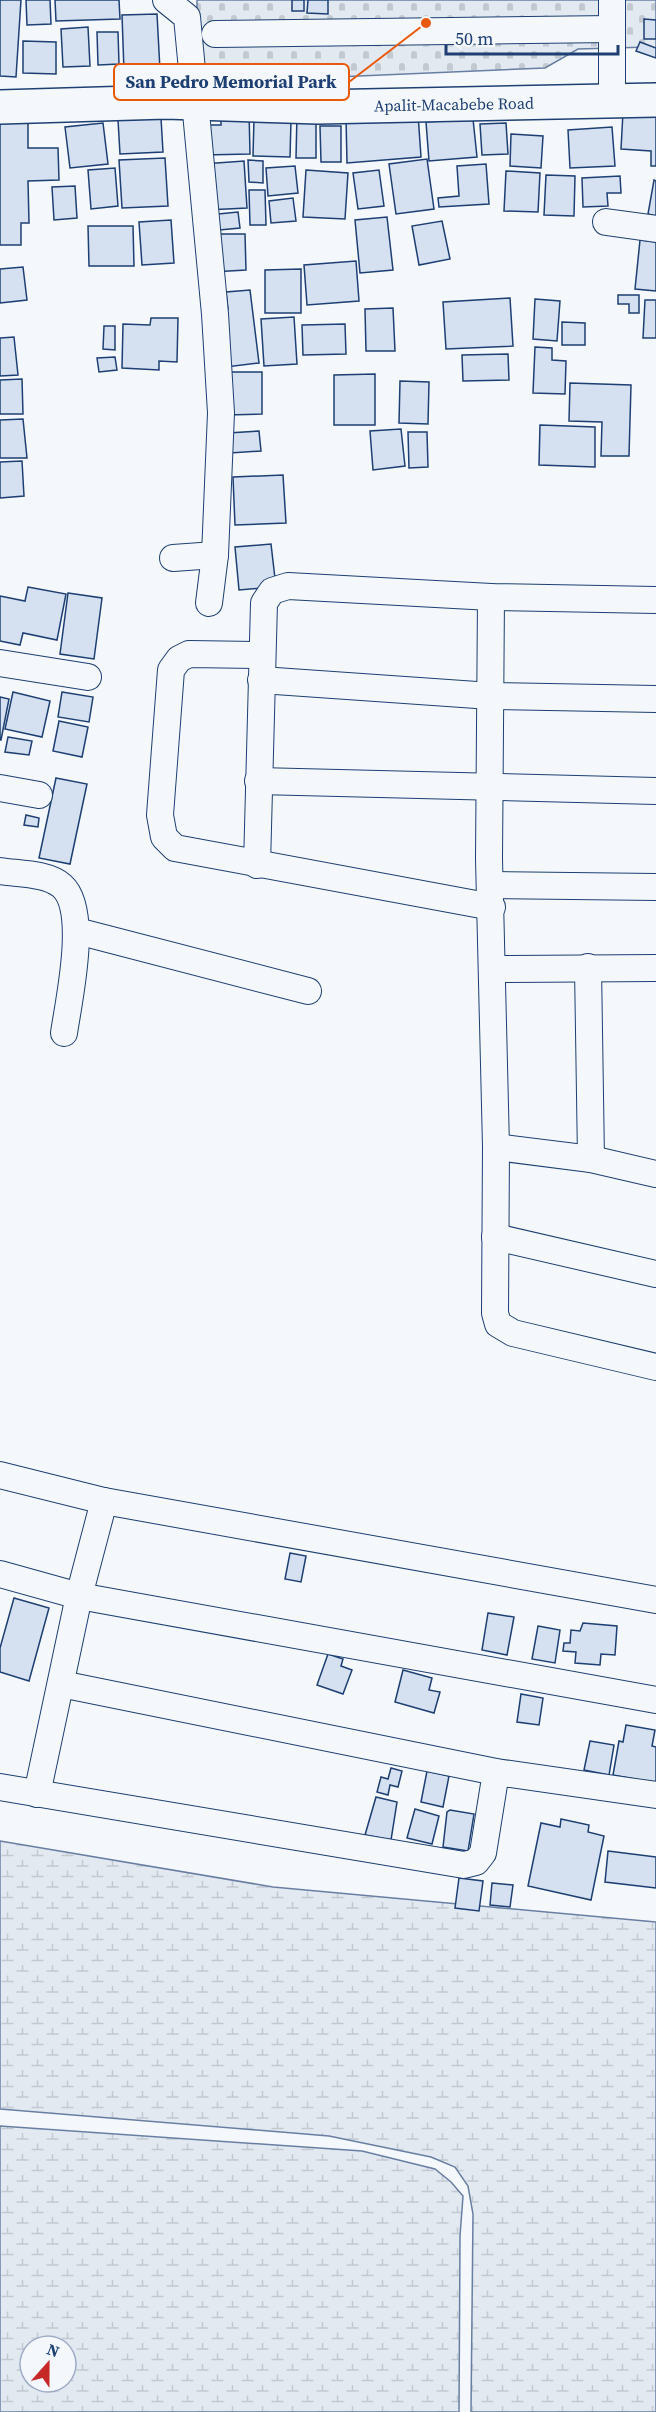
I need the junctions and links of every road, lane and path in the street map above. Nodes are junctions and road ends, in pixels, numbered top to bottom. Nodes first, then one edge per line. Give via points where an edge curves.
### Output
1 (166, 0) edge
2 (612, 0) edge
3 (612, 29) junction
4 (215, 34) dead end
5 (612, 100) junction
6 (656, 100) edge
7 (194, 104) junction
8 (0, 107) edge
9 (606, 222) dead end
10 (656, 228) edge
11 (215, 555) junction
12 (173, 558) dead end
13 (491, 597) junction
14 (656, 600) edge
15 (209, 603) dead end
16 (0, 663) edge
17 (262, 668) junction
18 (88, 677) dead end
19 (491, 696) junction
20 (656, 699) edge
21 (258, 781) junction
22 (490, 786) junction
23 (0, 789) edge
24 (656, 791) edge
25 (39, 795) dead end
26 (257, 865) junction
27 (0, 871) edge
28 (656, 887) edge
29 (491, 896) junction
30 (77, 932) junction
31 (588, 967) junction
32 (656, 968) edge
33 (493, 969) junction
34 (308, 991) dead end
35 (64, 1033) dead end
36 (496, 1147) junction
37 (591, 1159) junction
38 (656, 1174) edge
39 (495, 1237) junction
40 (656, 1274) edge
41 (656, 1367) edge
42 (0, 1475) edge
43 (104, 1501) junction
44 (0, 1574) edge
45 (79, 1596) junction
46 (656, 1600) edge
47 (61, 1684) junction
48 (656, 1700) edge
49 (496, 1772) junction
50 (0, 1787) edge
51 (37, 1794) junction
52 (656, 1795) edge

1 - 7 street via 187,17
2 - 3 street
3 - 4 street
3 - 5 street
5 - 6 main road, Apalit-Macabebe Road
5 - 7 main road, Apalit-Macabebe Road via 318,107
7 - 8 main road, Apalit-Macabebe Road
7 - 11 street via 215,314 220,413
9 - 10 street
11 - 12 street
11 - 15 street
13 - 14 street
13 - 17 street via 288,586 272,591 264,603
13 - 19 street
16 - 18 street
17 - 19 street
17 - 21 street
17 - 26 street via 189,654 171,670 160,815 164,837 174,849
19 - 20 street
19 - 22 street
21 - 22 street
21 - 26 street
22 - 24 street
22 - 29 street
23 - 25 street
26 - 29 street
27 - 30 street via 44,878 62,886 74,903
28 - 29 street
29 - 33 street
30 - 34 street
30 - 35 street
31 - 32 street
31 - 33 street
31 - 37 street
33 - 36 street
36 - 37 street
36 - 39 street
37 - 38 street
39 - 40 street
39 - 41 street via 498,1324 513,1333
42 - 43 street
43 - 45 street
43 - 46 street
44 - 45 street
45 - 47 street
45 - 48 street
47 - 49 street
47 - 51 street
49 - 51 street via 483,1853 476,1862 464,1865
49 - 52 street
50 - 51 street

